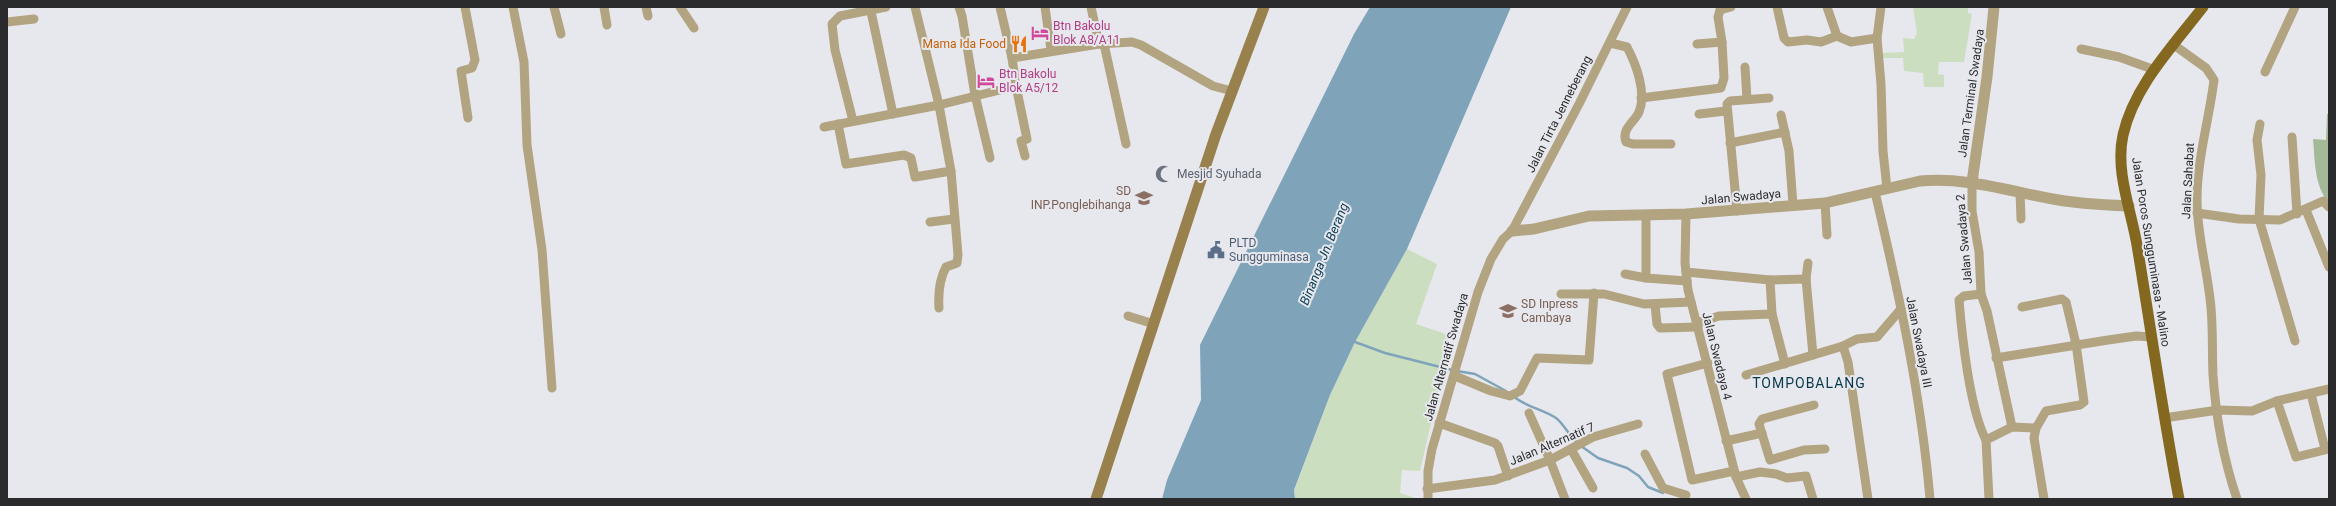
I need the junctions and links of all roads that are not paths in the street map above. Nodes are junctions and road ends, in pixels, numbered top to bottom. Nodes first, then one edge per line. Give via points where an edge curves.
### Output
1 (465, 7) edge
2 (513, 7) edge
3 (554, 7) edge
4 (604, 7) edge
5 (680, 7) edge
6 (886, 7) edge
7 (915, 7) edge
8 (959, 7) edge
9 (1000, 7) edge
10 (1044, 7) edge
11 (1091, 7) edge
12 (1264, 7) edge
13 (1627, 7) edge
14 (1731, 7) edge
15 (1777, 7) edge
16 (1827, 7) edge
17 (1881, 7) edge
18 (1994, 7) edge
19 (2202, 7) edge
20 (2295, 7) edge
21 (1721, 8) edge
22 (870, 9) edge
23 (34, 19) dead end
24 (7, 22) edge
25 (607, 25) dead end
26 (694, 28) dead end
27 (561, 34) dead end
28 (1837, 36) junction
29 (1877, 38) junction
30 (1610, 42) junction
31 (1722, 42) junction
32 (1101, 44) junction
33 (1697, 44) dead end
34 (2174, 45) junction
35 (2081, 49) dead end
36 (1052, 50) junction
37 (1012, 58) junction
38 (1745, 67) dead end
39 (2154, 70) junction
40 (2266, 72) dead end
41 (1016, 86) junction
42 (1232, 92) junction
43 (975, 95) junction
44 (1641, 98) junction
45 (1769, 98) dead end
46 (1747, 99) junction
47 (940, 105) junction
48 (1726, 111) junction
49 (894, 114) junction
50 (1699, 114) dead end
51 (1781, 115) dead end
52 (468, 118) dead end
53 (853, 121) junction
54 (838, 124) junction
55 (2260, 124) dead end
56 (824, 127) dead end
57 (1785, 132) junction
58 (2292, 137) dead end
59 (1730, 143) junction
60 (1126, 144) dead end
61 (1671, 144) dead end
62 (1025, 156) dead end
63 (990, 158) dead end
64 (951, 171) junction
65 (1972, 182) junction
66 (1887, 189) junction
67 (1875, 192) junction
68 (2020, 192) junction
69 (1825, 203) junction
70 (1793, 206) junction
71 (2129, 206) junction
72 (2329, 207) edge
73 (2306, 210) junction
74 (1737, 211) junction
75 (2197, 213) junction
76 (1686, 214) junction
77 (2297, 214) junction
78 (1646, 215) junction
79 (954, 219) junction
80 (2021, 219) dead end
81 (2260, 219) junction
82 (930, 222) dead end
83 (1512, 231) junction
84 (1827, 235) dead end
85 (1808, 263) dead end
86 (2329, 267) edge
87 (1625, 274) dead end
88 (1686, 277) junction
89 (1646, 278) junction
90 (1806, 279) junction
91 (1770, 280) junction
92 (1594, 293) junction
93 (1561, 294) dead end
94 (1981, 294) junction
95 (1691, 302) junction
96 (1655, 305) junction
97 (2022, 307) dead end
98 (939, 308) dead end
99 (1901, 309) junction
100 (1772, 314) junction
101 (1128, 316) dead end
102 (1150, 323) junction
103 (1697, 325) junction
104 (2152, 337) junction
105 (2295, 341) dead end
106 (2076, 344) junction
107 (1843, 346) junction
108 (1814, 355) junction
109 (1996, 358) junction
110 (1708, 363) junction
111 (1785, 364) junction
112 (1746, 375) dead end
113 (1455, 376) junction
114 (552, 388) dead end
115 (2329, 389) edge
116 (2311, 394) junction
117 (2278, 401) junction
118 (1814, 405) dead end
119 (2218, 410) junction
120 (1529, 413) dead end
121 (2164, 418) junction
122 (1439, 423) junction
123 (1638, 424) dead end
124 (2012, 427) junction
125 (2036, 428) junction
126 (1762, 433) junction
127 (1986, 440) junction
128 (1726, 441) junction
129 (1825, 448) dead end
130 (1571, 449) junction
131 (2327, 449) edge
132 (1645, 454) dead end
133 (1550, 460) junction
134 (1735, 474) junction
135 (1508, 476) junction
136 (1692, 480) junction
137 (1593, 488) dead end
138 (1427, 489) junction
139 (1685, 497) edge
140 (1096, 499) edge
141 (1428, 499) edge
142 (1565, 499) edge
143 (1746, 499) edge
144 (1812, 499) edge
145 (1868, 499) edge
146 (1930, 499) edge
147 (1989, 499) edge
148 (2044, 499) edge
149 (2179, 499) edge
150 (2237, 499) edge

1 - 52 street via 475,60 472,68 461,71
2 - 114 street via 524,62 527,145 542,250
3 - 27 street
4 - 25 street
5 - 26 street
6 - 22 street
7 - 47 street
8 - 43 street
9 - 37 street
10 - 36 street
11 - 32 street
12 - 42 main road
13 - 30 street, Jalan Tirta Jenneberang
14 - 21 street
15 - 28 street via 1784,38 1788,42 1821,42
16 - 28 street
17 - 29 street
18 - 65 street, Jalan Terminal Swadaya
19 - 34 main road, Jalan Poros Sungguminasa - Malino
20 - 40 street
21 - 31 street via 1718,17
22 - 49 street
22 - 53 street via 840,16 832,24 835,50
23 - 24 street
28 - 29 street via 1851,42
29 - 66 street
30 - 44 street via 1627,47 1637,69
30 - 83 street, Jalan Tirta Jenneberang
31 - 33 street
31 - 44 street via 1724,78 1721,88
32 - 36 street
32 - 42 street via 1124,42 1141,45 1213,86
32 - 60 street
34 - 39 main road, Jalan Poros Sungguminasa - Malino
34 - 75 street, Jalan Sahabat via 2206,68 2214,80 2201,153
35 - 39 street via 2119,57
36 - 37 street
37 - 41 street
38 - 46 street
39 - 71 main road, Jalan Poros Sungguminasa - Malino via 2142,89 2123,134 2121,161
41 - 43 street
41 - 62 street via 1027,139 1021,141
42 - 102 main road
43 - 47 street
43 - 63 street
44 - 61 street via 1639,113 1626,131 1626,142
45 - 46 street
46 - 48 street via 1730,101
47 - 49 street
47 - 64 street
48 - 50 street
48 - 59 street
49 - 53 street
51 - 57 street
53 - 54 street
54 - 56 street
54 - 64 street via 846,164 904,155 911,158 915,177
55 - 81 street via 2257,140 2261,175
57 - 59 street
57 - 70 street
58 - 77 street
59 - 74 street
64 - 79 street
65 - 66 street, Jalan Swadaya via 1920,181
65 - 68 street, Jalan Swadaya
65 - 94 street, Jalan Swadaya 2 via 1972,211 1979,252
66 - 67 street, Jalan Swadaya
67 - 69 street, Jalan Swadaya
67 - 99 street, Jalan Swadaya III
68 - 71 street, Jalan Swadaya via 2081,203
68 - 80 street
69 - 70 street, Jalan Swadaya
69 - 84 street
70 - 74 street, Jalan Swadaya
71 - 104 main road, Jalan Poros Sungguminasa - Malino
72 - 73 street via 2323,201
73 - 77 street
73 - 86 street
74 - 76 street, Jalan Swadaya
75 - 81 street
75 - 119 street, Jalan Sahabat via 2198,234 2211,309 2213,376
76 - 78 street, Jalan Swadaya
76 - 88 street, Jalan Swadaya 4
77 - 81 street via 2280,220
78 - 83 street, Jalan Swadaya via 1590,216 1534,229
78 - 89 street
79 - 82 street
79 - 98 street via 958,260 957,263 946,266 943,273 938,288
81 - 105 street
83 - 113 street, Jalan Alternatif Swadaya via 1503,239 1485,274
85 - 90 street
87 - 89 street
88 - 89 street
88 - 91 street
88 - 95 street, Jalan Swadaya 4
90 - 91 street
90 - 108 street
91 - 100 street
92 - 93 street
92 - 96 street
92 - 113 street via 1589,360 1537,358 1520,391 1510,396
94 - 109 street, Jalan Swadaya 2
94 - 127 street via 1964,296 1959,300 1974,400 1980,430
95 - 96 street
95 - 103 street, Jalan Swadaya 4
96 - 103 street via 1657,324 1660,328
97 - 106 street via 2064,300 2070,314
99 - 107 street via 1880,335 1875,338 1857,339
99 - 146 street, Jalan Swadaya III via 1917,389
100 - 103 street via 1719,316
100 - 111 street
101 - 102 street
102 - 140 main road
103 - 110 street, Jalan Swadaya 4
104 - 106 street via 2136,336
104 - 121 main road, Jalan Poros Sungguminasa - Malino
106 - 109 street
106 - 125 street via 2084,402 2046,411
107 - 108 street
107 - 145 street via 1848,362
108 - 111 street
109 - 124 street, Jalan Swadaya 2
110 - 128 street, Jalan Swadaya 4
110 - 136 street via 1667,374
111 - 112 street
113 - 122 street, Jalan Alternatif Swadaya
115 - 116 street
116 - 117 street
116 - 131 street
117 - 119 street via 2252,411
117 - 131 street via 2295,456
118 - 126 street via 1762,418 1759,422
119 - 121 street
119 - 150 street, Jalan Sahabat via 2223,453
120 - 133 street
121 - 149 main road, Jalan Poros Sungguminasa - Malino
122 - 135 street via 1489,440 1498,446
122 - 138 street, Jalan Alternatif Swadaya via 1432,448
123 - 130 street, Jalan Alternatif 7 via 1593,437
124 - 125 street
124 - 127 street
125 - 148 street via 2034,438
126 - 128 street
126 - 129 street via 1770,460 1804,450
127 - 147 street
128 - 134 street, Jalan Swadaya 4
130 - 133 street, Jalan Alternatif 7
130 - 137 street
132 - 139 street via 1663,488
133 - 135 street, Jalan Alternatif 7
133 - 142 street
134 - 136 street
134 - 143 street, Jalan Swadaya 4
134 - 144 street via 1760,472 1787,478 1806,476
135 - 138 street, Jalan Alternatif 7 via 1480,483
136 - 139 street
138 - 141 street, Jalan Alternatif Swadaya

